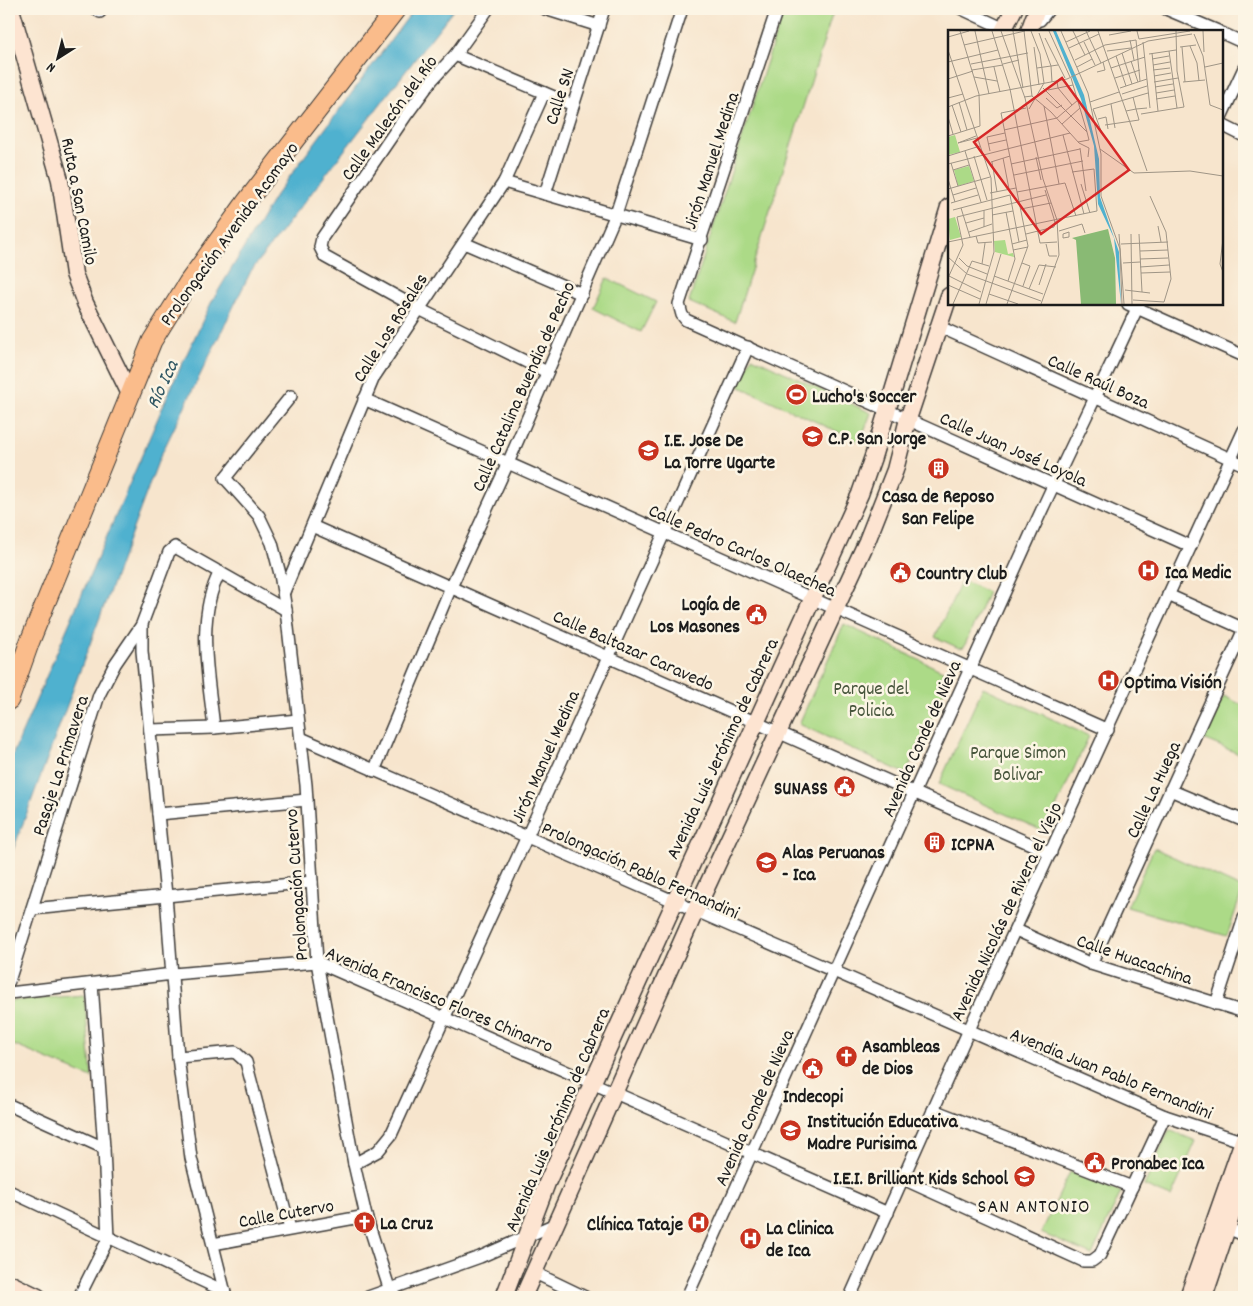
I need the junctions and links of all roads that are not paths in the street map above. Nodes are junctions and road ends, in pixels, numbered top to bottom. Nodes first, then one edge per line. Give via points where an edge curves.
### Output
1 (11, 9) edge
2 (396, 9) edge
3 (488, 9) edge
4 (545, 9) edge
5 (604, 9) edge
6 (682, 9) edge
7 (777, 9) edge
8 (962, 9) edge
9 (1014, 9) edge
10 (1049, 9) edge
11 (1166, 9) edge
12 (1033, 21) edge
13 (598, 26) junction
14 (1006, 30) edge
15 (1216, 30) edge
16 (1223, 33) edge
17 (1244, 43) edge
18 (455, 55) junction
19 (1244, 68) edge
20 (544, 93) junction
21 (573, 105) junction
22 (1223, 113) edge
23 (1223, 126) edge
24 (1244, 136) edge
25 (504, 182) junction
26 (544, 194) junction
27 (616, 214) junction
28 (948, 217) edge
29 (702, 240) junction
30 (464, 243) junction
31 (582, 294) junction
32 (948, 299) edge
33 (1134, 305) edge
34 (419, 309) junction
35 (686, 320) joint
36 (940, 327) junction
37 (748, 347) junction
38 (1244, 356) edge
39 (547, 372) junction
40 (130, 394) junction
41 (291, 396) dead end
42 (1095, 397) junction
43 (364, 399) junction
44 (887, 410) junction
45 (908, 419) junction
46 (1244, 430) edge
47 (1232, 459) junction
48 (508, 463) junction
49 (1244, 465) edge
50 (1054, 485) junction
51 (312, 526) junction
52 (664, 533) junction
53 (1190, 546) junction
54 (220, 572) junction
55 (451, 587) junction
56 (284, 592) junction
57 (1168, 596) junction
58 (812, 598) junction
59 (836, 609) junction
60 (286, 610) junction
61 (142, 624) junction
62 (1244, 629) edge
63 (607, 656) junction
64 (970, 669) junction
65 (9, 700) edge
66 (298, 720) junction
67 (755, 722) junction
68 (214, 728) junction
69 (150, 730) junction
70 (1108, 730) junction
71 (778, 732) junction
72 (301, 738) junction
73 (374, 771) junction
74 (1170, 790) junction
75 (914, 793) junction
76 (307, 800) junction
77 (158, 814) junction
78 (1244, 820) edge
79 (528, 838) junction
80 (1051, 853) junction
81 (312, 882) junction
82 (166, 895) junction
83 (673, 902) junction
84 (32, 909) junction
85 (695, 912) junction
86 (1244, 918) edge
87 (1016, 930) junction
88 (317, 962) junction
89 (1091, 964) junction
90 (832, 972) junction
91 (172, 974) junction
92 (9, 981) edge
93 (92, 984) junction
94 (9, 993) edge
95 (1216, 1004) junction
96 (1244, 1012) edge
97 (445, 1018) junction
98 (968, 1032) junction
99 (178, 1057) junction
100 (592, 1083) junction
101 (614, 1092) junction
102 (9, 1104) edge
103 (933, 1110) junction
104 (1165, 1116) junction
105 (1244, 1140) edge
106 (104, 1148) junction
107 (751, 1153) junction
108 (354, 1164) junction
109 (1244, 1178) edge
110 (903, 1179) junction
111 (1132, 1188) junction
112 (9, 1191) edge
113 (888, 1213) junction
114 (366, 1216) junction
115 (553, 1225) junction
116 (1227, 1228) junction
117 (290, 1229) junction
118 (1244, 1234) edge
119 (526, 1238) junction
120 (108, 1239) junction
121 (212, 1244) junction
122 (533, 1272) junction
123 (9, 1283) edge
124 (225, 1294) edge
125 (391, 1294) edge
126 (38, 1297) edge
127 (78, 1297) edge
128 (368, 1297) edge
129 (504, 1297) edge
130 (523, 1297) edge
131 (585, 1297) edge
132 (686, 1297) edge
133 (850, 1297) edge
134 (1188, 1297) edge
135 (1204, 1297) edge

1 - 40 street, Ruta a San Camilo via 60,180 74,274
2 - 40 main road, Prolongación Avenida Acomayo via 253,193 188,283 152,341
3 - 18 street, Calle Malecón del Río
4 - 13 street
5 - 13 street, Calle SN
6 - 27 street, Calle Catalina Buendia de Pecho
7 - 29 street, Jirón Manuel Medina
8 - 14 street
9 - 14 street
10 - 12 street via 1040,20
11 - 15 street
13 - 21 street, Calle SN
16 - 17 street
18 - 20 street
18 - 34 street, Calle Malecón del Río via 407,114 322,238 320,247 325,257
19 - 22 street
20 - 21 street
20 - 25 street, Calle Los Rosales
21 - 26 street, Calle SN
23 - 24 street
25 - 26 street
25 - 30 street, Calle Los Rosales
26 - 27 street
27 - 29 street
27 - 31 street, Calle Catalina Buendia de Pecho
28 - 44 street, Avenida Luis Jerónimo de Cabrera
29 - 35 street, Jirón Manuel Medina via 679,304
30 - 31 street
30 - 34 street, Calle Los Rosales
31 - 39 street, Calle Catalina Buendia de Pecho
32 - 36 street, Avenida Luis Jerónimo de Cabrera
33 - 38 street
33 - 42 street, Avenida Conde de Nieva
34 - 39 street
34 - 43 street, Calle Los Rosales via 374,377
35 - 37 street, Calle Juan José Loyola
36 - 42 street, Calle Raúl Boza
36 - 45 street, Avenida Luis Jerónimo de Cabrera
37 - 44 street, Calle Juan José Loyola
37 - 52 street, Jirón Manuel Medina
39 - 48 street, Calle Catalina Buendia de Pecho
40 - 65 main road, Prolongación Avenida Acomayo
41 - 56 street, Prolongación Cutervo via 226,475 226,480 258,516 272,543
42 - 47 street, Calle Raúl Boza
42 - 50 street, Avenida Conde de Nieva
43 - 48 street, Calle Pedro Carlos Olaechea
43 - 51 street, Calle Los Rosales
44 - 45 street, Calle Juan José Loyola
44 - 58 street, Avenida Luis Jerónimo de Cabrera via 860,494
45 - 50 street, Calle Juan José Loyola
45 - 59 street, Avenida Luis Jerónimo de Cabrera via 895,470
46 - 47 street, Avenida Nicolás de Rivera el Viejo
47 - 49 street, Calle Raúl Boza
47 - 53 street, Avenida Nicolás de Rivera el Viejo
48 - 52 street, Calle Pedro Carlos Olaechea
48 - 55 street, Calle Catalina Buendia de Pecho
50 - 53 street, Calle Juan José Loyola
50 - 64 street, Avenida Conde de Nieva
51 - 55 street, Calle Baltazar Caravedo
51 - 56 street, Calle Los Rosales
52 - 58 street, Calle Pedro Carlos Olaechea
52 - 63 street, Jirón Manuel Medina
53 - 57 street, Avenida Nicolás de Rivera el Viejo
54 - 60 street
54 - 61 street via 173,547
54 - 68 street via 212,586 206,628
55 - 63 street, Calle Baltazar Caravedo
55 - 73 street, Calle Catalina Buendia de Pecho
56 - 60 street, Prolongación Cutervo
57 - 62 street
57 - 70 street, Avenida Nicolás de Rivera el Viejo
58 - 59 street, Calle Pedro Carlos Olaechea
58 - 67 street, Avenida Luis Jerónimo de Cabrera
59 - 64 street, Calle Pedro Carlos Olaechea
59 - 71 street, Avenida Luis Jerónimo de Cabrera
60 - 66 street, Prolongación Cutervo
61 - 69 street
61 - 84 street, Pasaje La Primavera via 99,695
62 - 74 street, Calle La Huega
63 - 67 street, Calle Baltazar Caravedo
63 - 79 street, Jirón Manuel Medina
64 - 70 street, Calle Pedro Carlos Olaechea
64 - 75 street, Avenida Conde de Nieva
66 - 68 street
66 - 72 street, Prolongación Cutervo
67 - 71 street, Calle Baltazar Caravedo
67 - 83 street, Avenida Luis Jerónimo de Cabrera
68 - 69 street
69 - 77 street
70 - 80 street, Avenida Nicolás de Rivera el Viejo
71 - 75 street, Calle Baltazar Caravedo
71 - 85 street, Avenida Luis Jerónimo de Cabrera
72 - 73 street, Prolongación Pablo Fernandini
72 - 76 street, Prolongación Cutervo
73 - 79 street, Prolongación Pablo Fernandini
74 - 78 street
74 - 89 street, Calle La Huega
75 - 80 street, Calle Baltazar Caravedo
75 - 90 street, Avenida Conde de Nieva
76 - 77 street
76 - 81 street, Prolongación Cutervo
77 - 82 street
79 - 83 street, Prolongación Pablo Fernandini
79 - 97 street, Jirón Manuel Medina
80 - 87 street, Avenida Nicolás de Rivera el Viejo
81 - 82 street
81 - 88 street, Prolongación Cutervo
82 - 84 street
82 - 91 street
83 - 85 street, Prolongación Pablo Fernandini
83 - 100 street, Avenida Luis Jerónimo de Cabrera
84 - 92 street, Pasaje La Primavera
85 - 90 street, Prolongación Pablo Fernandini
85 - 101 street, Avenida Luis Jerónimo de Cabrera
86 - 95 street
87 - 89 street, Calle Huacachina
87 - 98 street, Avenida Nicolás de Rivera el Viejo
88 - 91 street, Avenida Francisco Flores Chinarro
88 - 97 street, Avenida Francisco Flores Chinarro
88 - 108 street, Prolongación Cutervo
89 - 95 street, Calle Huacachina
90 - 98 street, Prolongación Pablo Fernandini
90 - 107 street, Avenida Conde de Nieva
91 - 93 street, Avenida Francisco Flores Chinarro
91 - 99 street
93 - 94 street, Avenida Francisco Flores Chinarro
93 - 106 street
95 - 96 street, Calle Huacachina
97 - 100 street, Avenida Francisco Flores Chinarro
97 - 108 street, Jirón Manuel Medina via 386,1143
98 - 103 street, Avenida Nicolás de Rivera el Viejo
98 - 104 street, Avendia Juan Pablo Fernandini
99 - 117 street via 235,1052 244,1058
99 - 121 street via 191,1158
100 - 101 street, Avenida Francisco Flores Chinarro
100 - 119 street, Avenida Luis Jerónimo de Cabrera via 546,1183
101 - 107 street, Avenida Francisco Flores Chinarro
101 - 115 street, Avenida Luis Jerónimo de Cabrera
102 - 106 street
103 - 110 street, Avenida Nicolás de Rivera el Viejo
103 - 111 street
104 - 105 street, Avendia Juan Pablo Fernandini
104 - 111 street
105 - 134 street
106 - 120 street
107 - 113 street, Avenida Francisco Flores Chinarro
107 - 132 street, Avenida Conde de Nieva
108 - 114 street, Prolongación Cutervo
109 - 116 street
110 - 111 street via 1088,1262 1100,1255
110 - 113 street, Avenida Nicolás de Rivera el Viejo
112 - 120 street
113 - 133 street, Avenida Nicolás de Rivera el Viejo
114 - 117 street, Calle Cutervo
114 - 125 street, Prolongación Cutervo
115 - 119 street
115 - 122 street, Avenida Luis Jerónimo de Cabrera
116 - 118 street
116 - 135 street
117 - 121 street, Calle Cutervo
119 - 125 street
119 - 129 street, Avenida Luis Jerónimo de Cabrera
120 - 124 street
120 - 127 street
121 - 124 street
122 - 130 street, Avenida Luis Jerónimo de Cabrera
122 - 131 street
123 - 126 street
125 - 128 street

